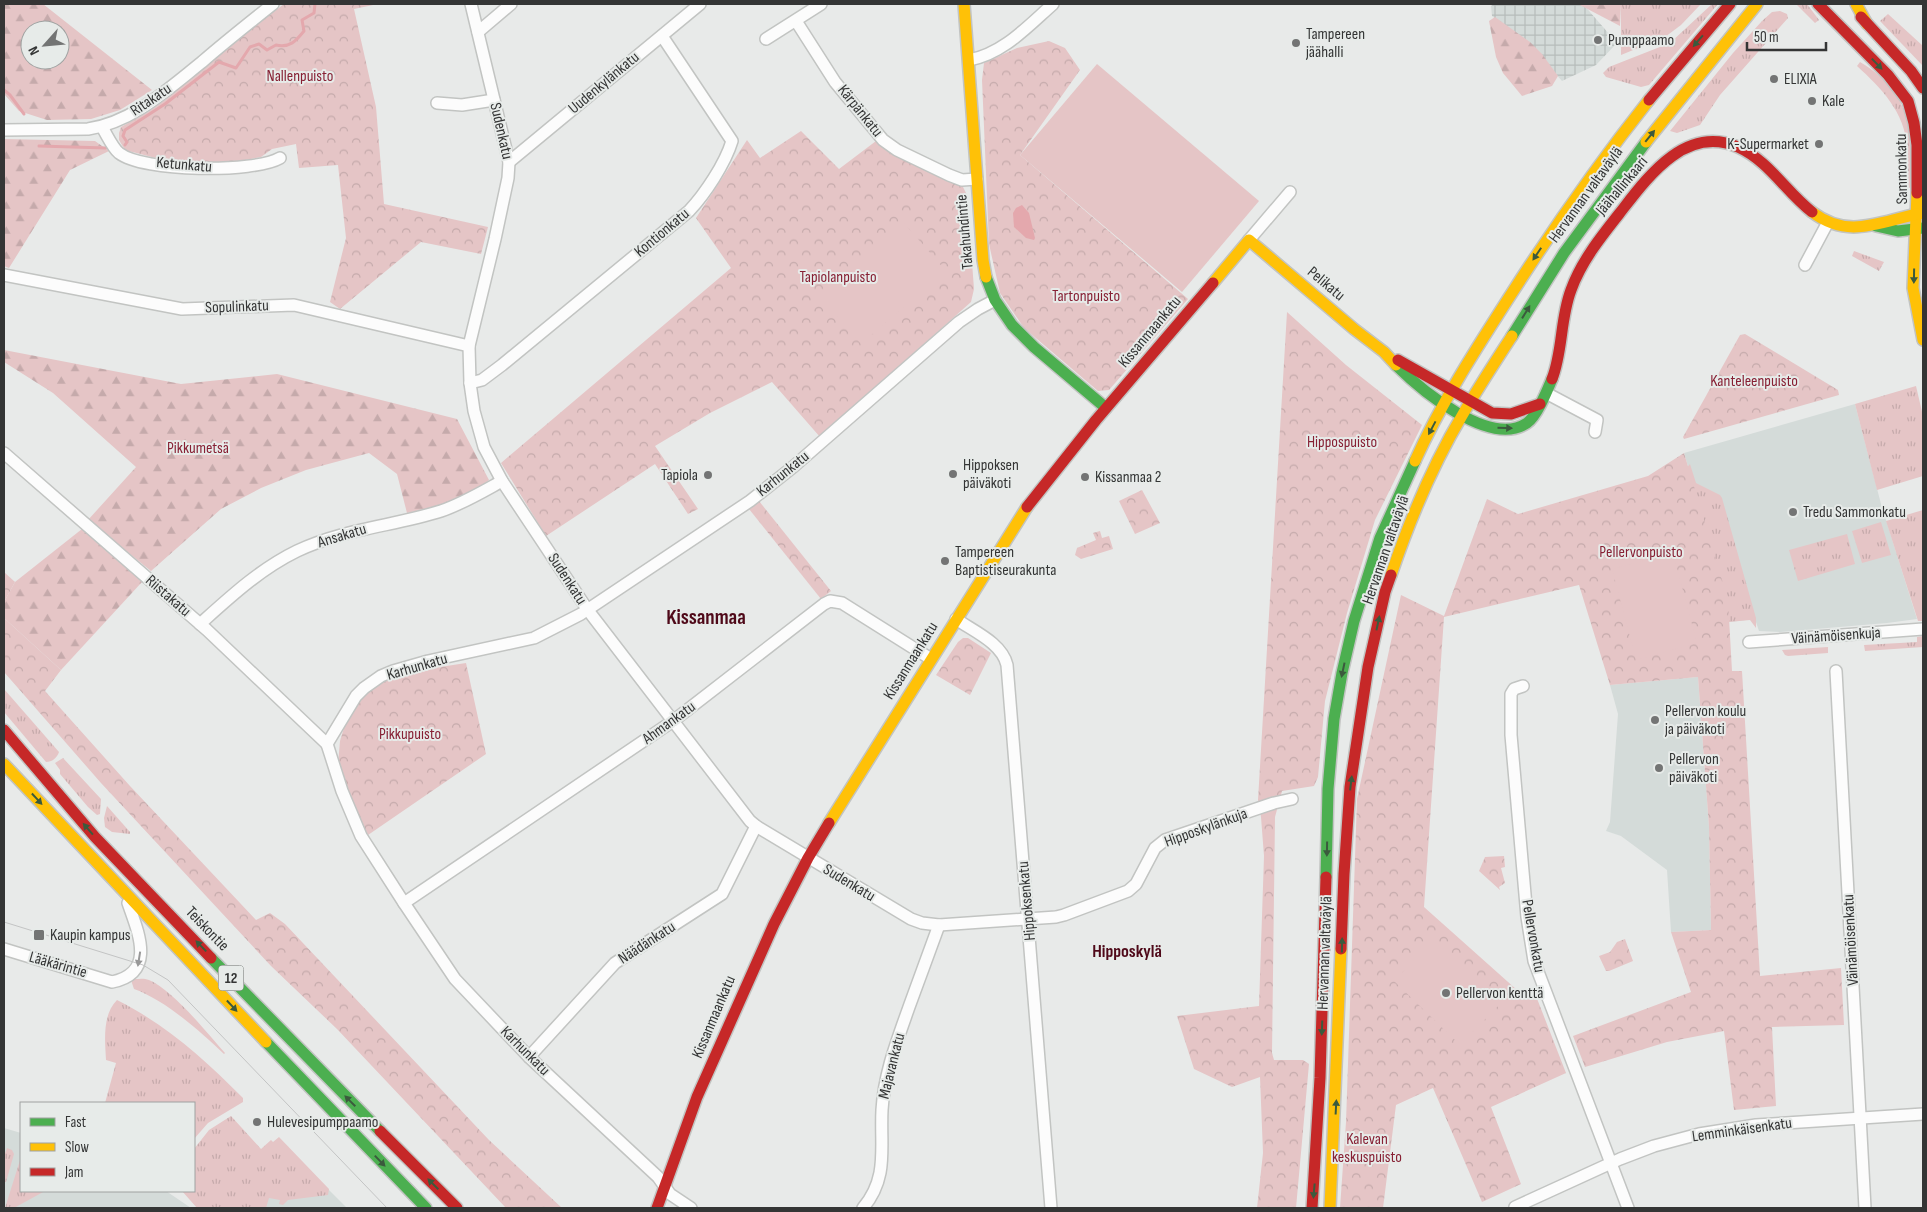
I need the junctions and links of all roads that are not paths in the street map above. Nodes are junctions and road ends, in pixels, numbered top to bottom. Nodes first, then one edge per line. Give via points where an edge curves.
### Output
1 (273, 4) edge
2 (471, 4) edge
3 (511, 4) edge
4 (700, 4) edge
5 (821, 4) edge
6 (964, 4) edge
7 (1053, 4) edge
8 (1730, 4) edge
9 (1757, 4) edge
10 (1818, 4) edge
11 (1848, 4) edge
12 (1856, 4) edge
13 (796, 21) junction
14 (1867, 24) junction
15 (478, 32) junction
16 (662, 36) junction
17 (766, 40) dead end
18 (969, 60) junction
19 (1923, 88) edge
20 (494, 100) junction
21 (437, 103) dead end
22 (102, 127) junction
23 (4, 130) edge
24 (280, 158) dead end
25 (509, 162) junction
26 (977, 179) junction
27 (1290, 192) dead end
28 (1921, 213) edge
29 (1828, 222) junction
30 (1876, 226) junction
31 (1921, 228) edge
32 (1249, 240) junction
33 (1805, 265) dead end
34 (4, 275) edge
35 (995, 300) junction
36 (1923, 340) edge
37 (469, 346) junction
38 (1382, 351) junction
39 (470, 383) junction
40 (1453, 389) junction
41 (1546, 393) junction
42 (1470, 401) junction
43 (1444, 404) junction
44 (1540, 404) junction
45 (1106, 408) junction
46 (1462, 415) junction
47 (1595, 432) dead end
48 (4, 453) edge
49 (502, 481) junction
50 (587, 610) junction
51 (956, 620) junction
52 (200, 624) junction
53 (1923, 629) edge
54 (1749, 642) dead end
55 (931, 659) junction
56 (1836, 671) dead end
57 (1523, 686) dead end
58 (673, 721) junction
59 (4, 730) edge
60 (328, 744) junction
61 (4, 764) edge
62 (1292, 799) dead end
63 (756, 826) junction
64 (808, 858) junction
65 (126, 895) junction
66 (404, 903) junction
67 (1028, 919) junction
68 (939, 925) junction
69 (4, 949) edge
70 (529, 1057) junction
71 (1923, 1114) edge
72 (1860, 1118) junction
73 (1611, 1163) junction
74 (665, 1187) junction
75 (1515, 1207) edge
76 (426, 1208) edge
77 (457, 1208) edge
78 (657, 1208) edge
79 (691, 1208) edge
80 (863, 1208) edge
81 (1051, 1208) edge
82 (1312, 1208) edge
83 (1330, 1208) edge
84 (1628, 1208) edge
85 (1865, 1208) edge

1 - 22 street, Ritakatu via 157,98
2 - 15 street, Sudenkatu
3 - 15 street
4 - 16 street, Uudenkylänkatu
5 - 13 street
6 - 18 main road, Takahuhdintie
7 - 18 street via 1017,36 996,50
8 -> 40 main road, Hervannan valtaväylä via 1614,145 1539,251
42 -> 9 main road, Hervannan valtaväylä via 1569,245 1631,160
10 -> 28 main road, Sammonkatu via 1891,78 1909,102 1921,141
11 - 14 main road
12 - 14 main road
13 - 17 street
13 - 26 street, Kärpänkatu via 836,82 883,140 948,175 962,180
14 - 19 main road
15 - 20 street, Sudenkatu
16 - 25 street, Uudenkylänkatu
16 - 39 street, Kontionkatu via 732,141 729,152 701,198 689,211 502,365 482,380
18 - 26 main road, Takahuhdintie
20 - 21 street via 462,105
20 - 25 street, Sudenkatu
22 - 23 street, Ritakatu via 88,130
22 - 24 street, Ketunkatu via 123,155 166,166 208,169 260,164
25 - 37 street, Sudenkatu via 495,239
26 - 35 main road, Takahuhdintie via 983,260
27 - 32 street, Kissanmaankatu
28 - 30 main road, Jäähallinkaari via 1898,217
28 - 31 main road, Sammonkatu
29 - 30 main road, Jäähallinkaari via 1859,229
29 - 33 street
29 - 41 main road, Jäähallinkaari via 1746,151 1726,143 1706,142 1671,156 1648,176 1582,265 1566,306 1556,366
30 - 31 main road, Jäähallinkaari via 1898,232
31 -> 36 main road, Sammonkatu via 1915,244 1913,289
32 - 38 main road, Pelikatu
32 - 45 main road, Kissanmaankatu
34 - 37 street, Sopulinkatu via 182,309 294,305
35 - 45 main road, Takahuhdintie via 1012,325 1034,347
35 - 50 street, Karhunkatu via 959,322 750,501
37 - 39 street, Sudenkatu
38 - 40 main road, Pelikatu
38 - 43 main road, Pelikatu via 1410,379
39 - 49 street, Sudenkatu via 480,435
40 - 42 main road, Pelikatu
40 - 43 main road, Hervannan valtaväylä
41 - 44 main road, Jäähallinkaari
41 - 47 street via 1597,420
42 - 44 main road via 1488,411 1506,415
42 - 46 main road, Hervannan valtaväylä
43 - 46 main road, Jäähallinkaari
43 -> 82 main road, Hervannan valtaväylä via 1380,538 1354,621 1334,719 1328,789 1320,1078
46 -> 44 main road, Jäähallinkaari via 1480,424 1509,429 1526,424
45 - 51 main road, Kissanmaankatu via 1032,499
83 -> 46 main road, Hervannan valtaväylä via 1346,837 1368,667 1385,592 1407,527 1438,458
48 - 52 street, Riistakatu
49 - 50 street, Sudenkatu
49 - 52 street, Ansakatu via 440,511 340,536 299,550 249,580
50 - 58 street, Sudenkatu
50 - 60 street, Karhunkatu via 534,638 428,661 381,676 356,696
51 - 55 main road, Kissanmaankatu
51 - 67 street, Hippoksenkatu via 993,644 1007,662
52 - 60 street, Riistakatu
53 - 54 street, Väinämöisenkuja
55 - 58 street, Ahmankatu via 842,603 830,601
55 - 64 main road, Kissanmaankatu
56 - 72 street, Väinämöisenkatu
57 - 73 street, Pellervonkatu via 1511,694 1510,735 1533,952
58 - 63 street, Sudenkatu
58 - 66 street, Ahmankatu
77 -> 59 main road, Teiskontie / 12 via 95,837
60 - 66 street, Karhunkatu via 342,791 361,836
61 -> 65 main road, 12
62 - 67 street, Hipposkylänkuja via 1165,840 1154,848 1136,884 1128,891 1064,915
63 - 64 street, Sudenkatu
63 - 70 street, Näädänkatu via 722,894 615,963
64 - 68 street, Sudenkatu via 912,919
64 - 74 main road, Kissanmaankatu via 725,1032
65 -> 69 street, Lääkärintie via 141,955 134,973 120,980 112,982
65 -> 76 main road, 12
66 - 70 street, Karhunkatu via 455,979
67 - 68 street, Sudenkatu
67 - 81 street, Hippoksenkatu
68 - 80 street, Majavankatu via 892,1055 882,1110 882,1167 876,1188
70 - 74 street, Karhunkatu
71 - 72 street, Lemminkäisenkatu
72 - 73 street, Lemminkäisenkatu via 1727,1128 1667,1142
72 - 85 street, Väinämöisenkatu
73 - 75 street, Lemminkäisenkatu
73 - 84 street, Pellervonkatu
74 - 78 main road, Kissanmaankatu
74 - 79 street, Karhunkatu

